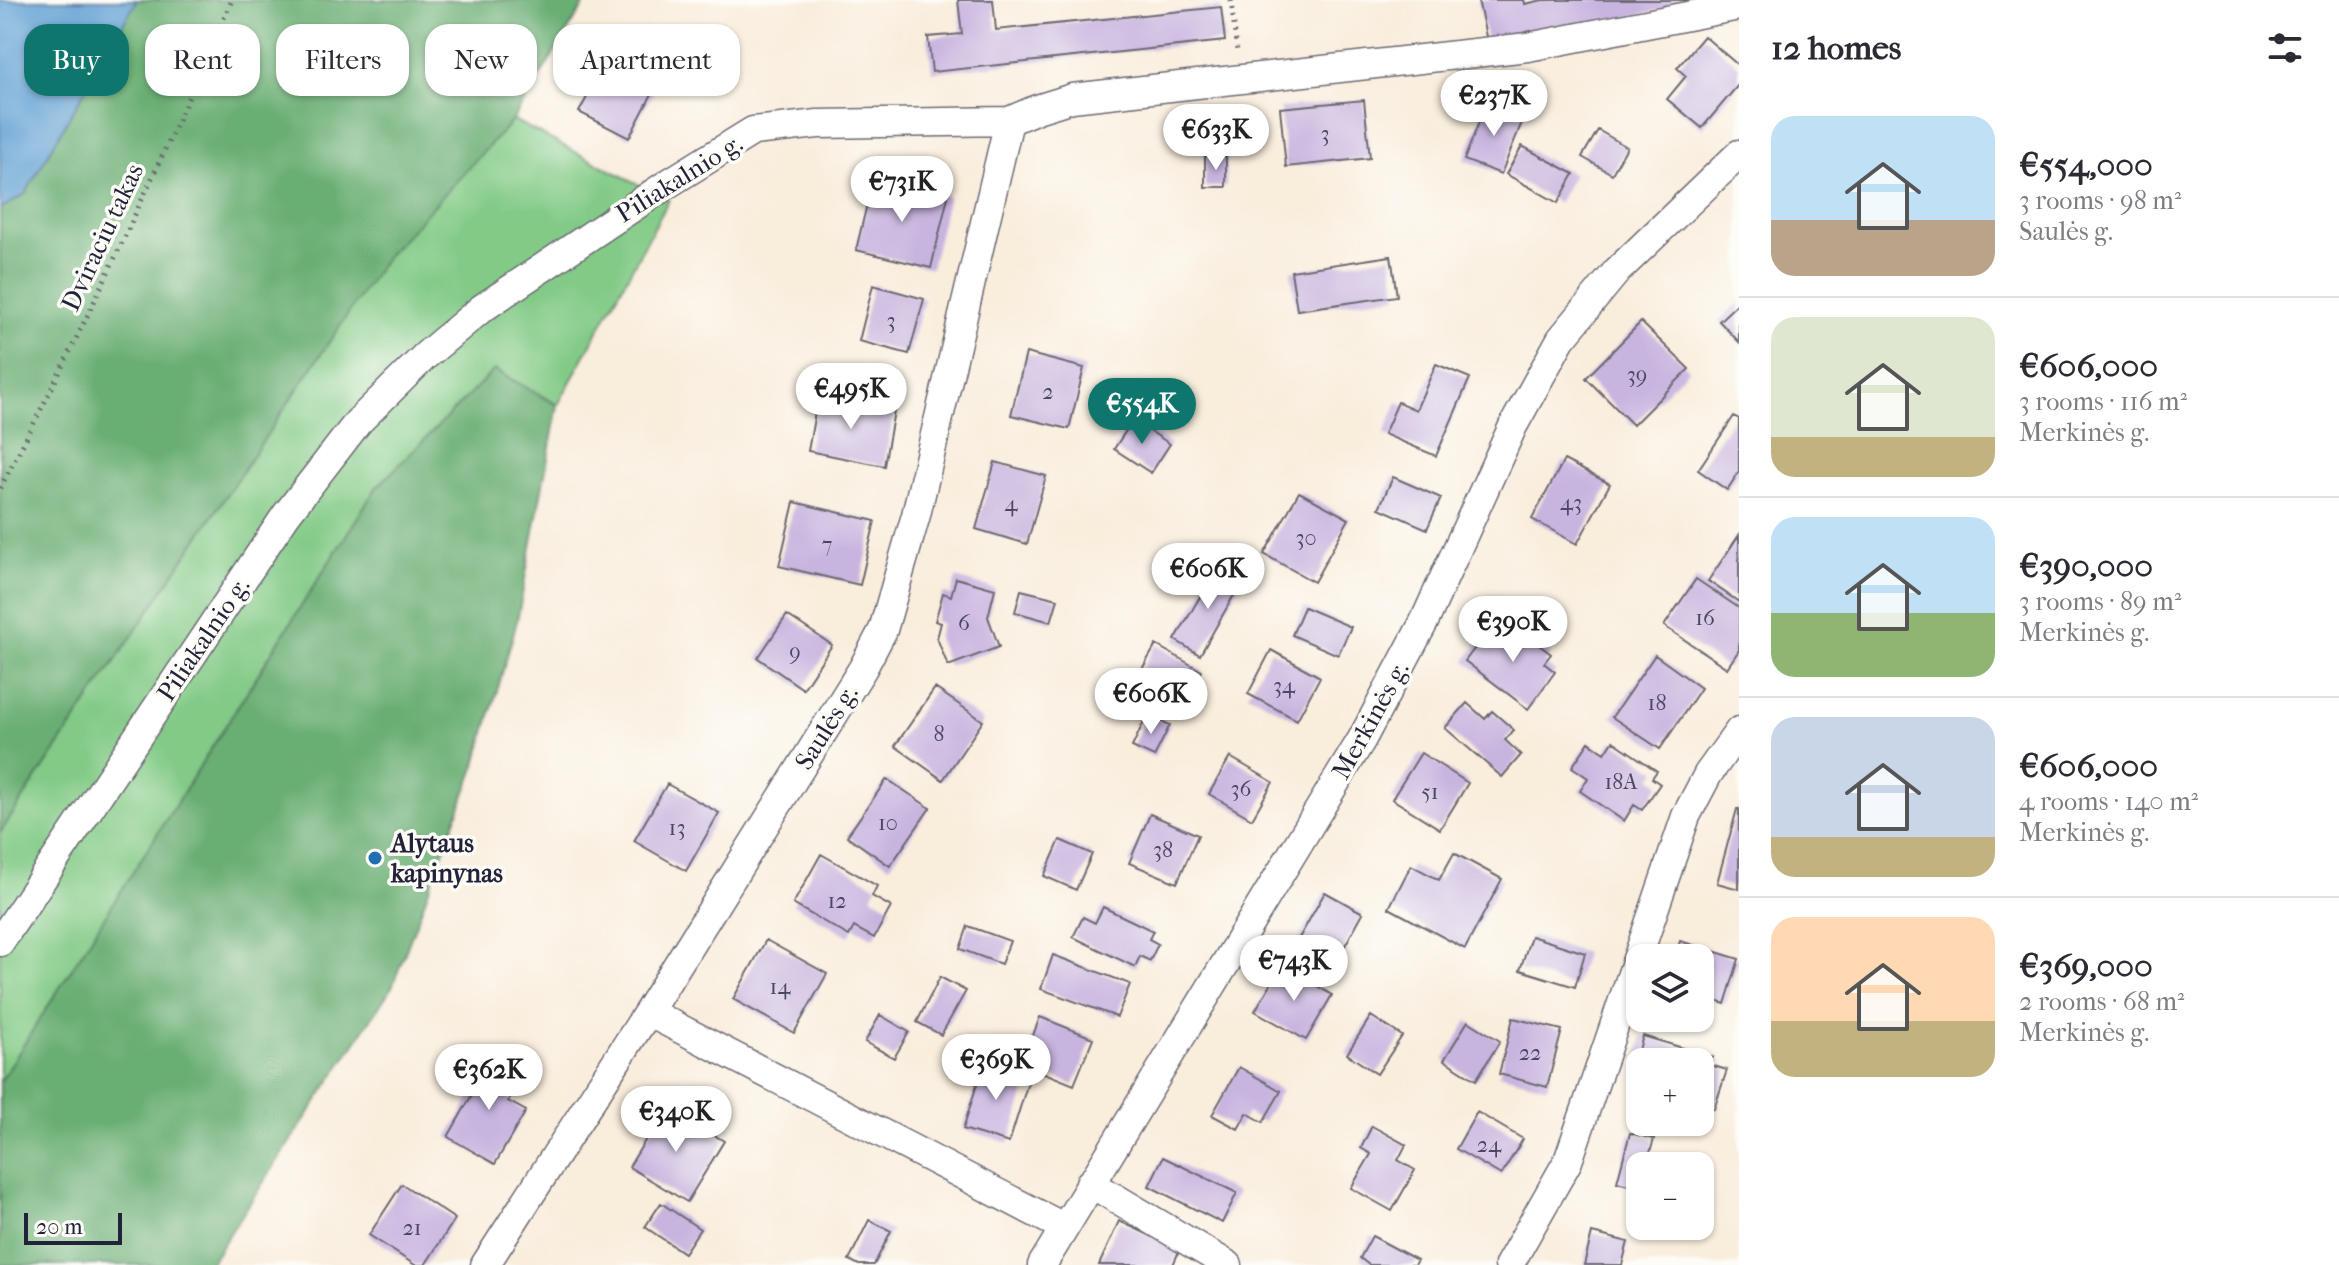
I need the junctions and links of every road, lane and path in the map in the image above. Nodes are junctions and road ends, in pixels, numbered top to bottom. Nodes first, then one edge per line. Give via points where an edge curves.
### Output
1 (232, 0) edge
2 (1231, 0) edge
3 (1739, 6) edge
4 (1240, 80) junction
5 (1009, 121) junction
6 (1739, 154) edge
7 (0, 488) edge
8 (1739, 731) edge
9 (0, 942) edge
10 (648, 1012) junction
11 (1090, 1183) junction
12 (1063, 1227) junction
13 (485, 1265) edge
14 (1042, 1265) edge
15 (1228, 1265) edge
16 (1509, 1265) edge

1 - 7 path, Dviraciu takas via 50,395
2 - 4 path
3 - 4 street, Piliakalnio g. via 1528,47
4 - 5 street, Piliakalnio g. via 1072,98
5 - 9 street, Piliakalnio g. via 818,124 753,131 481,309 358,422 286,515
5 - 10 street, Saulės g. via 916,515 883,630
6 - 11 street, Merkinės g. via 1617,271 1561,339 1513,426 1424,622 1362,739
8 - 16 street via 1686,816 1568,1161
10 - 12 street
10 - 13 street, Saulės g.
11 - 12 street, Merkinės g.
11 - 15 street
12 - 14 street, Merkinės g.

